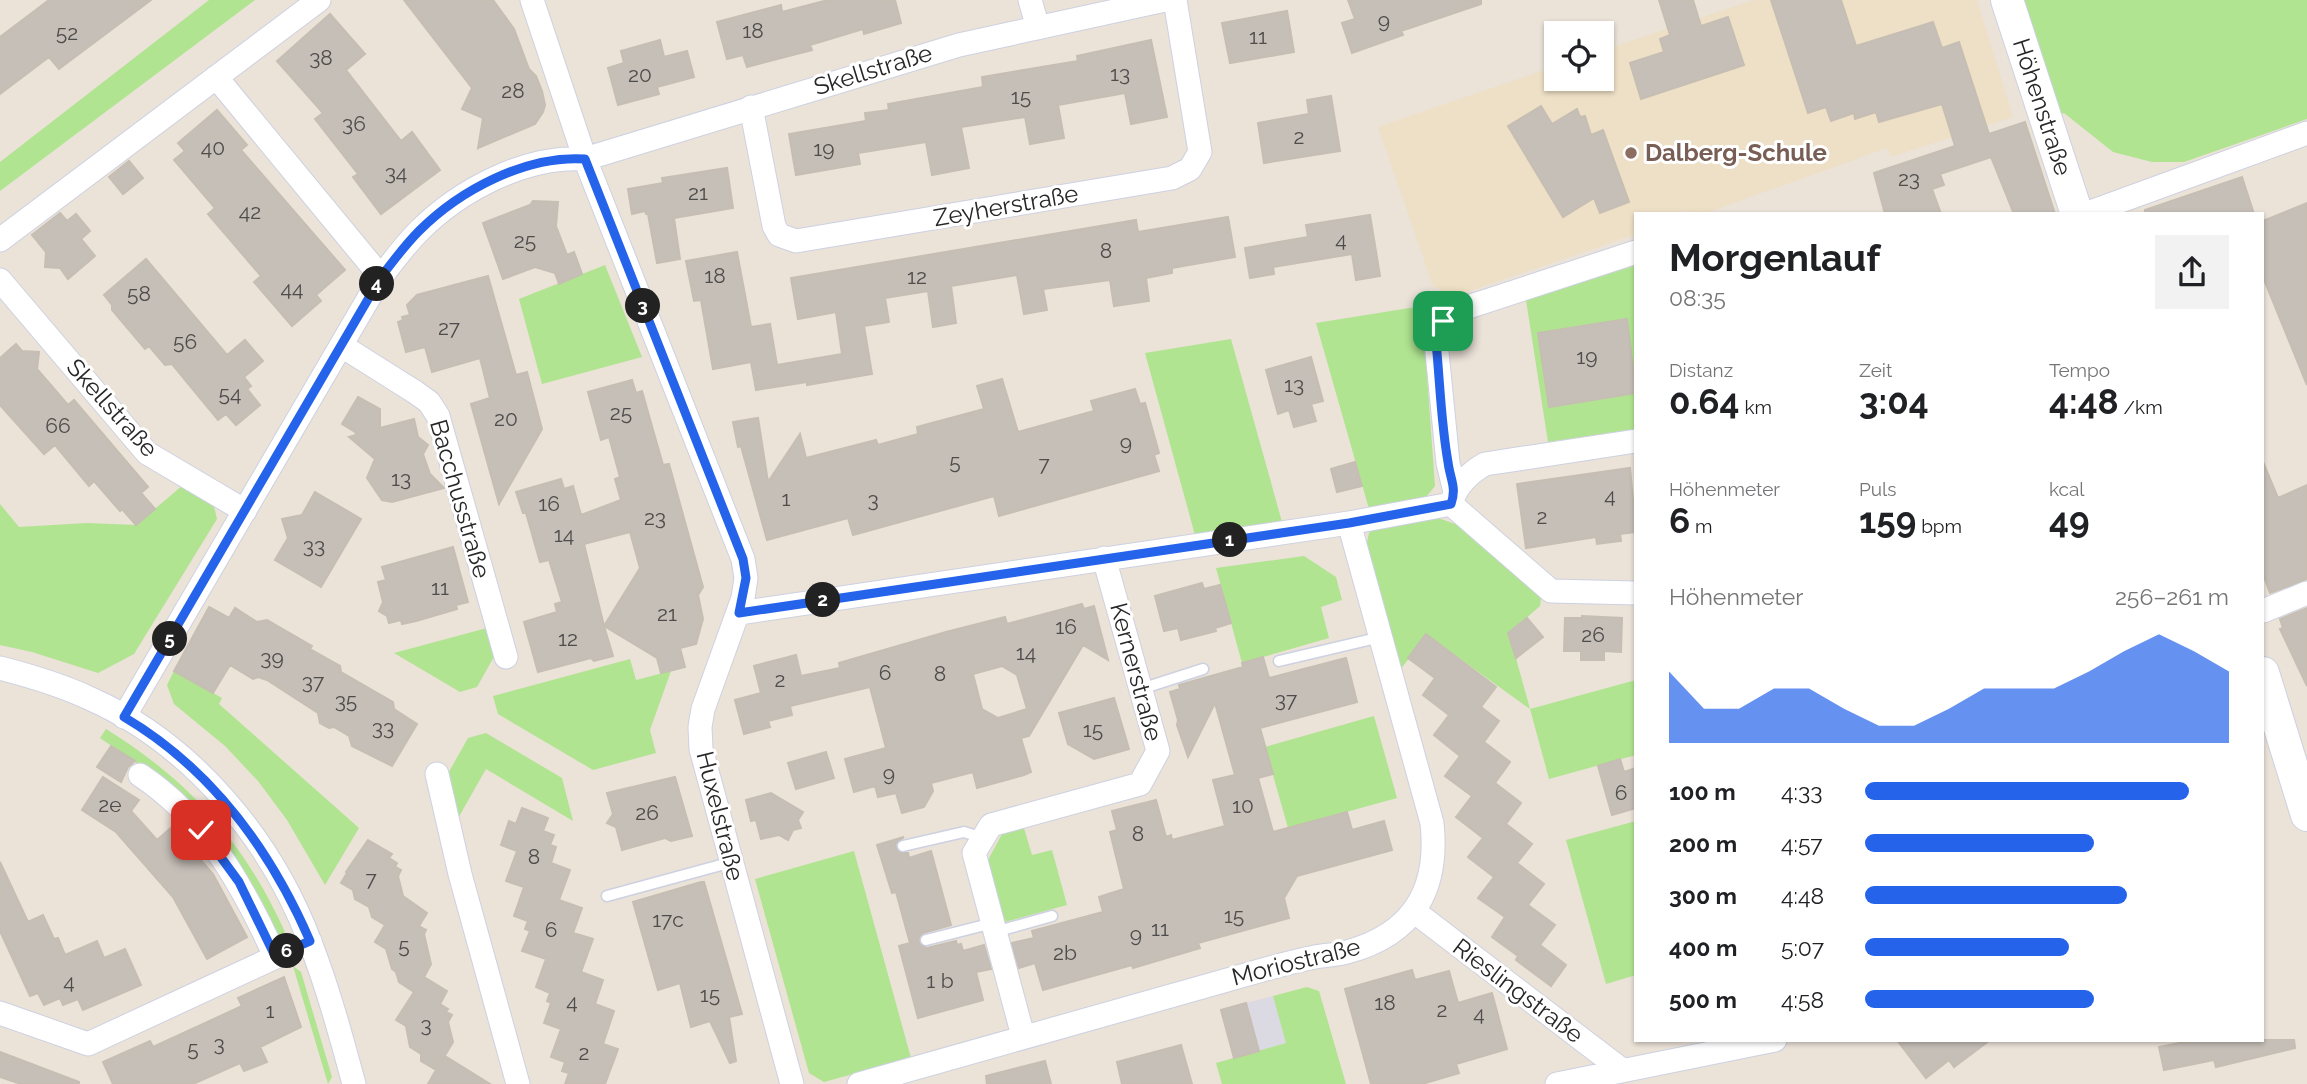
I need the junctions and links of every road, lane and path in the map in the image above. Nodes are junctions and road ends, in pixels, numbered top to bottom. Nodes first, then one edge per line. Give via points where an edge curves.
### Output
1 (318, 0) edge
2 (532, 0) edge
3 (1030, 0) edge
4 (1165, 0) edge
5 (1175, 0) edge
6 (2007, 0) edge
7 (1038, 28) junction
8 (216, 77) junction
9 (751, 107) junction
10 (2307, 133) edge
11 (585, 159) junction
12 (2076, 212) edge
13 (2090, 212) edge
14 (0, 240) edge
15 (1634, 253) edge
16 (381, 277) junction
17 (0, 279) edge
18 (342, 346) junction
19 (1634, 440) edge
20 (1453, 498) junction
21 (245, 511) junction
22 (1349, 523) junction
23 (1104, 558) junction
24 (1634, 593) edge
25 (2307, 593) edge
26 (2264, 611) edge
27 (739, 613) junction
28 (1381, 637) junction
29 (506, 657) dead end
30 (1279, 661) dead end
31 (0, 668) edge
32 (1203, 669) dead end
33 (2264, 676) edge
34 (1141, 689) junction
35 (124, 717) junction
36 (437, 774) dead end
37 (141, 775) dead end
38 (2307, 815) edge
39 (982, 838) junction
40 (902, 846) dead end
41 (732, 862) junction
42 (607, 896) dead end
43 (1415, 912) junction
44 (1052, 916) dead end
45 (994, 927) junction
46 (926, 940) dead end
47 (310, 941) junction
48 (275, 956) junction
49 (0, 1013) edge
50 (1023, 1036) junction
51 (1754, 1042) edge
52 (1722, 1045) edge
53 (1622, 1070) junction
54 (354, 1084) edge
55 (518, 1084) edge
56 (792, 1084) edge
57 (859, 1084) edge
58 (1557, 1084) edge

1 - 8 street
2 - 11 street
3 - 7 street
4 - 7 street, Skellstraße
5 - 9 street, Zeyherstraße via 1200,152 1190,169 1172,178 796,241 779,234 774,226
6 - 12 main road, Höhenstraße
7 - 9 street, Skellstraße via 959,44
8 - 14 street
8 - 16 street
9 - 11 street, Skellstraße
10 - 13 street
11 - 16 street, Skellstraße via 529,165 460,198 420,230
11 - 27 street, Huxelstraße via 743,559 746,578
15 - 20 street via 1458,310 1443,321 1436,342
16 - 18 street, Skellstraße
17 - 21 street, Skellstraße via 147,453
18 - 21 street, Skellstraße
18 - 29 street, Bacchusstraße via 429,402 438,416
19 - 20 street via 1485,464
20 - 22 street
20 - 24 street via 1551,591
21 - 35 street, Skellstraße
22 - 23 street
22 - 28 street, Moriostraße
23 - 27 street
23 - 34 street, Kernerstraße
25 - 26 street
27 - 41 street, Huxelstraße via 700,727 701,749
28 - 30 lane
28 - 43 street, Moriostraße via 1432,823 1432,873
31 - 35 street via 92,699
32 - 34 lane
33 - 38 main road
34 - 39 street, Kernerstraße via 1158,751 1140,784 990,825
35 - 47 street via 181,756 230,807 273,867
36 - 55 street
37 - 48 street via 178,806 221,855 255,910
39 - 40 lane via 964,832
39 - 45 street via 974,853
41 - 42 lane
41 - 56 street, Huxelstraße
43 - 50 street, Moriostraße via 1393,932 1360,948
43 - 53 street, Rieslingstraße
44 - 45 lane
45 - 46 lane
45 - 50 street
47 - 48 street
47 - 54 street
48 - 49 street via 88,1044
50 - 57 street, Moriostraße
51 - 52 street, Rieslingstraße
52 - 53 street, Rieslingstraße
53 - 58 street, Rieslingstraße

